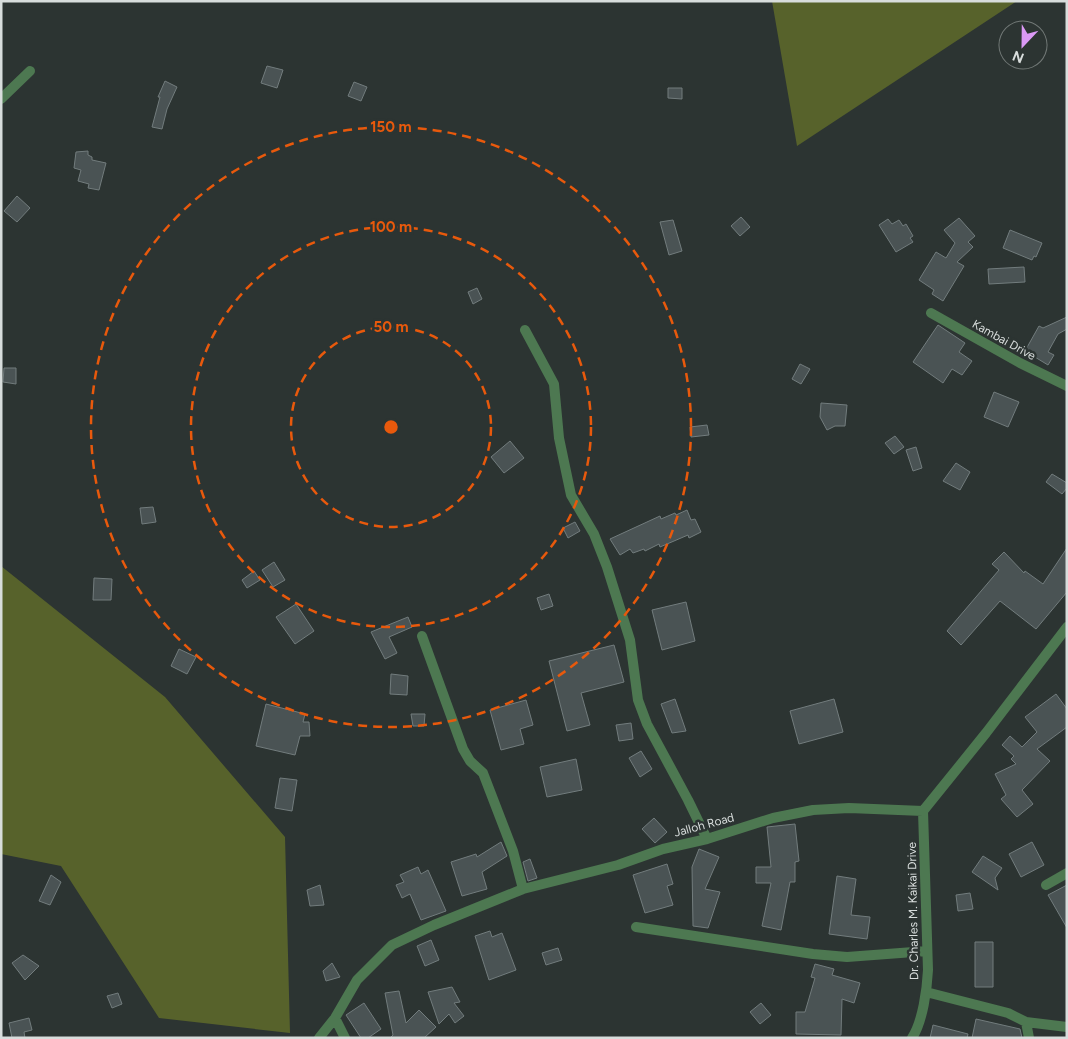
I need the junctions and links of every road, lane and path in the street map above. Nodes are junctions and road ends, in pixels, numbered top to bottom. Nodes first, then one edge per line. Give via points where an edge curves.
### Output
1 (30, 71) dead end
2 (1, 99) edge
3 (931, 313) dead end
4 (525, 330) dead end
5 (1067, 386) edge
6 (1067, 627) edge
7 (422, 636) dead end
8 (923, 811) junction
9 (707, 839) junction
10 (1067, 873) edge
11 (1046, 885) dead end
12 (523, 889) junction
13 (636, 927) dead end
14 (927, 951) junction
15 (926, 992) junction
16 (335, 1018) junction
17 (1026, 1022) junction
18 (1067, 1027) edge
19 (319, 1038) edge
20 (345, 1038) edge
21 (912, 1038) edge
22 (1029, 1038) edge

1 - 2 street
3 - 5 street, Kambai Drive
4 - 9 street via 554,384 559,438 571,495 594,534 607,567 630,640 638,700 647,724
6 - 8 street
7 - 12 street via 462,749 483,773 513,851
8 - 9 street, Jalloh Road via 813,810 773,818
8 - 14 street, Dr. Charles M. Kaikai Drive
9 - 12 street, Jalloh Road
10 - 11 street
12 - 16 street, Jalloh Road via 392,945 357,980
13 - 14 street via 847,957
14 - 15 street, Dr. Charles M. Kaikai Drive
15 - 17 street
15 - 21 street, Dr. Charles M. Kaikai Drive
16 - 19 street, Jalloh Road
16 - 20 street
17 - 18 street
17 - 22 street

